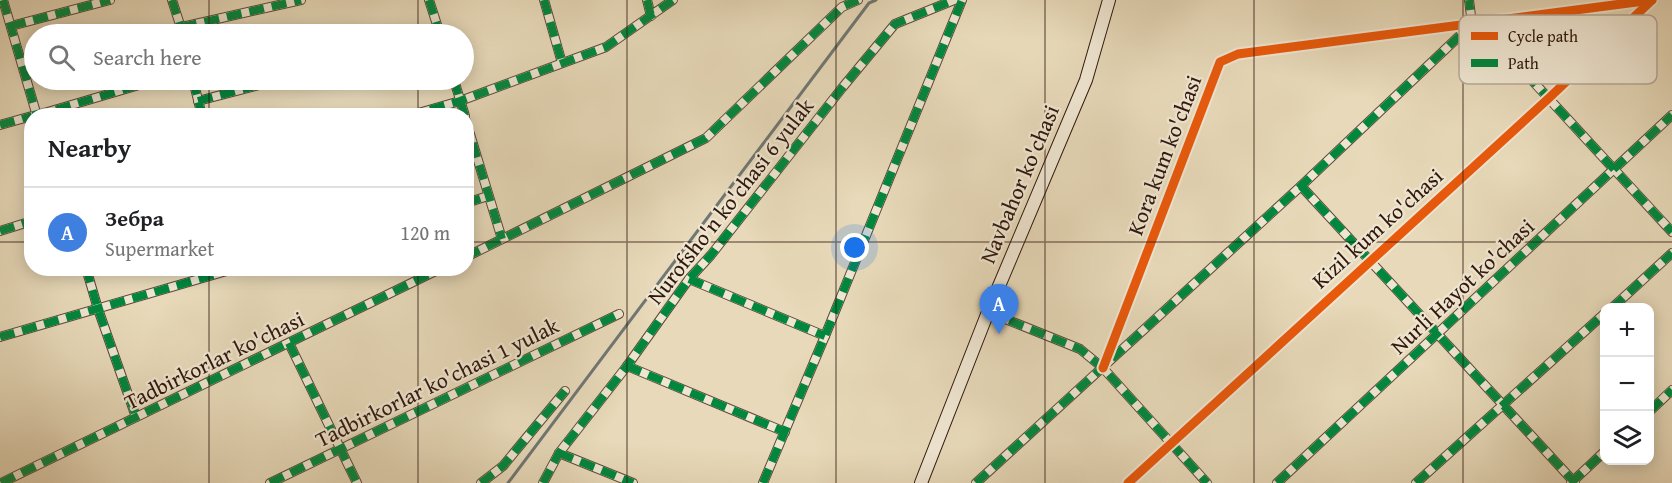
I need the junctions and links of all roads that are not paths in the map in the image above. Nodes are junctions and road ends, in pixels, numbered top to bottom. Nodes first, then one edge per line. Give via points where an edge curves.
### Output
1 (3, 0) edge
2 (110, 0) edge
3 (172, 0) edge
4 (301, 0) edge
5 (429, 0) edge
6 (544, 0) edge
7 (646, 0) edge
8 (674, 0) edge
9 (858, 0) edge
10 (954, 0) edge
11 (962, 0) edge
12 (1109, 0) edge
13 (1469, 0) edge
14 (1652, 0) edge
15 (1474, 15) edge
16 (1537, 15) edge
17 (1636, 15) edge
18 (651, 16) junction
19 (181, 24) edge
20 (210, 24) edge
21 (437, 24) edge
22 (1459, 25) edge
23 (11, 26) junction
24 (1459, 39) edge
25 (562, 63) junction
26 (24, 74) edge
27 (1535, 84) edge
28 (1564, 84) edge
29 (28, 90) edge
30 (121, 90) edge
31 (195, 90) edge
32 (240, 90) edge
33 (457, 90) edge
34 (1549, 98) junction
35 (198, 101) junction
36 (460, 101) junction
37 (33, 108) edge
38 (59, 108) edge
39 (200, 108) edge
40 (436, 108) edge
41 (462, 108) edge
42 (1672, 115) edge
43 (24, 118) edge
44 (0, 125) edge
45 (474, 149) edge
46 (1614, 169) junction
47 (1301, 186) junction
48 (488, 196) junction
49 (474, 200) edge
50 (24, 224) edge
51 (0, 231) edge
52 (1672, 232) edge
53 (502, 239) junction
54 (474, 253) edge
55 (1672, 253) edge
56 (1370, 261) junction
57 (88, 276) edge
58 (210, 276) edge
59 (426, 276) edge
60 (689, 279) junction
61 (1617, 303) edge
62 (98, 309) junction
63 (988, 312) junction
64 (619, 314) dead end
65 (1600, 318) edge
66 (1437, 334) junction
67 (825, 336) junction
68 (0, 337) edge
69 (289, 343) junction
70 (627, 366) junction
71 (1103, 368) junction
72 (1672, 390) edge
73 (566, 392) dead end
74 (1503, 405) junction
75 (1654, 407) edge
76 (136, 417) junction
77 (784, 432) junction
78 (1171, 443) junction
79 (341, 449) junction
80 (559, 453) junction
81 (1600, 457) edge
82 (1573, 482) edge
83 (1, 483) edge
84 (270, 483) edge
85 (357, 483) edge
86 (481, 483) edge
87 (543, 483) edge
88 (633, 483) edge
89 (764, 483) edge
90 (921, 483) edge
91 (976, 483) edge
92 (1128, 483) edge
93 (1207, 483) edge
94 (1277, 483) edge
95 (1416, 483) edge

1 - 23 street
2 - 23 street
3 - 19 street
4 - 20 street
5 - 21 street
6 - 25 street
7 - 18 street
8 - 18 street
9 - 53 street via 842,7 706,138
10 - 60 street, Nurofsho'n ko'chasi 6 yulak via 895,24
11 - 67 street
12 - 63 main road, Navbahor ko'chasi via 1086,80
13 - 15 street
14 - 16 street, Kora kum ko'chasi
14 - 17 street, Kizil kum ko'chasi
18 - 25 street via 606,47
22 - 71 street, Kora kum ko'chasi via 1238,54 1221,62
23 - 26 street
24 - 47 street, Kora kum ko'chasi
25 - 36 street
27 - 34 street
28 - 34 street, Kizil kum ko'chasi
29 - 37 street
30 - 38 street
31 - 35 street
32 - 35 street
33 - 36 street
34 - 46 street
34 - 56 street, Kizil kum ko'chasi
35 - 39 street
36 - 40 street
36 - 41 street
42 - 46 street, Nurli Hayot ko'chasi
43 - 44 street
45 - 48 street
46 - 52 street
46 - 66 street, Nurli Hayot ko'chasi
47 - 56 street
47 - 71 street, Kora kum ko'chasi
48 - 49 street
48 - 53 street
50 - 51 street
53 - 54 street
55 - 61 street
56 - 66 street
56 - 78 street, Kizil kum ko'chasi
57 - 62 street
58 - 62 street
59 - 69 street, Tadbirkorlar ko'chasi
60 - 67 street
60 - 70 street, Nurofsho'n ko'chasi 6 yulak
62 - 68 street
62 - 76 street
63 - 71 street via 1080,349
63 - 90 main road, Navbahor ko'chasi
64 - 79 street, Tadbirkorlar ko'chasi 1 yulak
65 - 74 street
66 - 74 street
66 - 94 street, Nurli Hayot ko'chasi
67 - 77 street
69 - 76 street, Tadbirkorlar ko'chasi
69 - 79 street
70 - 77 street
70 - 80 street, Nurofsho'n ko'chasi 6 yulak
71 - 78 street
71 - 91 street, Kora kum ko'chasi
72 - 75 street
73 - 86 street via 503,466
74 - 82 street
74 - 95 street
76 - 83 street, Tadbirkorlar ko'chasi
77 - 89 street
78 - 92 street, Kizil kum ko'chasi
78 - 93 street
79 - 84 street, Tadbirkorlar ko'chasi 1 yulak
79 - 85 street
80 - 87 street, Nurofsho'n ko'chasi 6 yulak
80 - 88 street
81 - 82 street

